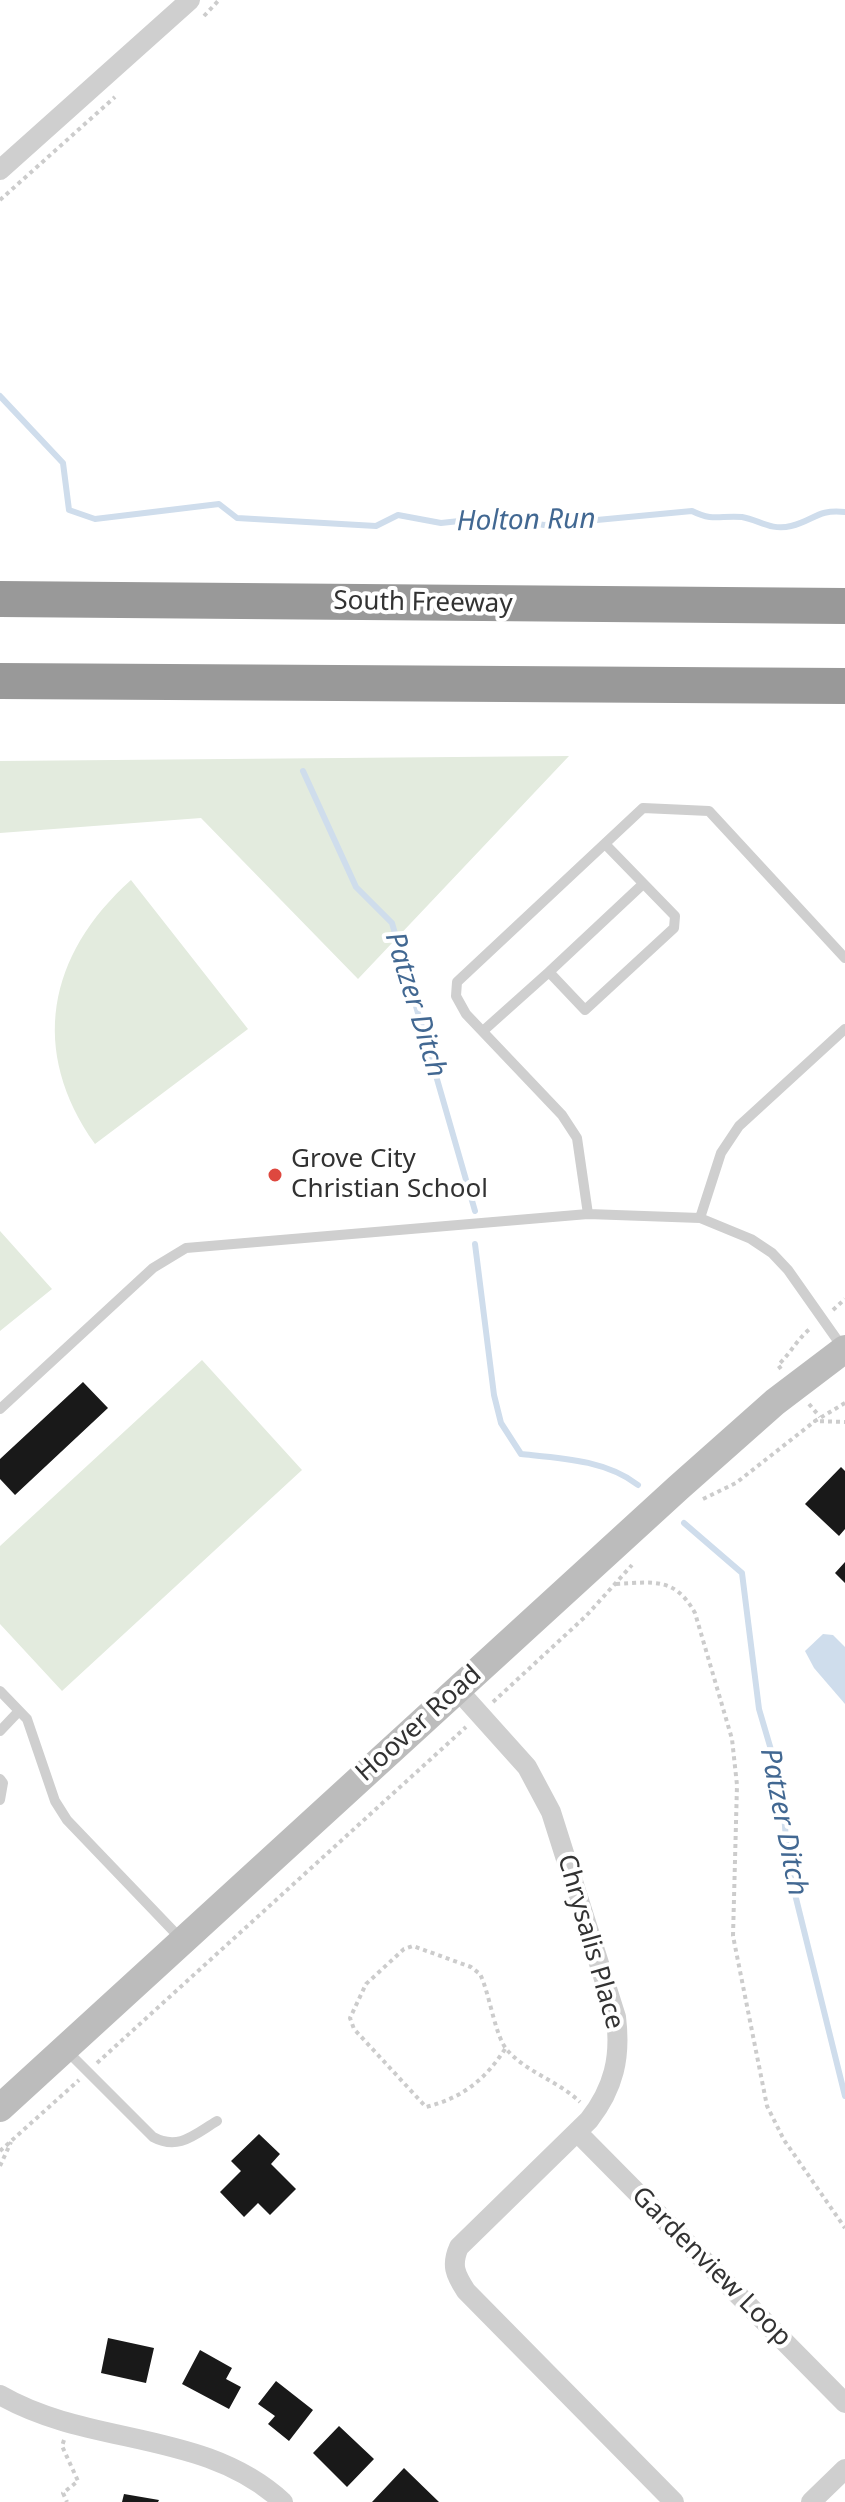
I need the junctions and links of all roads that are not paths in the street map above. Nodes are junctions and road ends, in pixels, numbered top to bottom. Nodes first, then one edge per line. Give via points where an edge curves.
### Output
1 (190, 0) edge
2 (0, 170) edge
3 (0, 599) edge
4 (845, 606) edge
5 (0, 681) edge
6 (845, 686) edge
7 (606, 845) junction
8 (643, 884) junction
9 (845, 958) edge
10 (549, 972) junction
11 (845, 1029) edge
12 (483, 1031) junction
13 (588, 1214) junction
14 (700, 1218) junction
15 (844, 1350) edge
16 (0, 1409) edge
17 (457, 1689) junction
18 (0, 1691) edge
19 (19, 1711) junction
20 (0, 1731) edge
21 (0, 1779) edge
22 (0, 1800) edge
23 (182, 1941) junction
24 (64, 2048) junction
25 (0, 2108) edge
26 (217, 2121) dead end
27 (577, 2132) junction
28 (0, 2395) edge
29 (845, 2403) edge
30 (845, 2469) edge
31 (283, 2502) edge
32 (674, 2502) edge
33 (811, 2502) edge

1 - 2 street
3 - 4 highway, South Freeway
5 - 6 highway
7 - 8 lane
7 - 9 lane via 643,808 709,811
7 - 12 lane via 457,982 456,996
8 - 10 lane
8 - 10 lane via 675,916 674,928 585,1010
10 - 12 lane
11 - 14 lane via 739,1126 721,1153
12 - 13 lane via 577,1138
13 - 14 lane
13 - 16 lane via 186,1248 153,1268
14 - 15 lane via 772,1253
15 - 17 main road, Hoover Road via 775,1402
17 - 23 main road, Hoover Road
17 - 27 street, Chrysalis Place via 527,1767 551,1812 616,2017 615,2072 605,2099
18 - 19 lane
19 - 20 lane
19 - 23 lane via 67,1820
21 - 22 lane
23 - 24 main road, Hoover Road
24 - 25 main road, Hoover Road
24 - 26 lane via 166,2144 181,2143
27 - 29 street, Gardenview Loop
27 - 32 street, Chrysalis Place via 465,2240 453,2261 456,2275
28 - 31 street via 55,2421 206,2455
30 - 33 street

